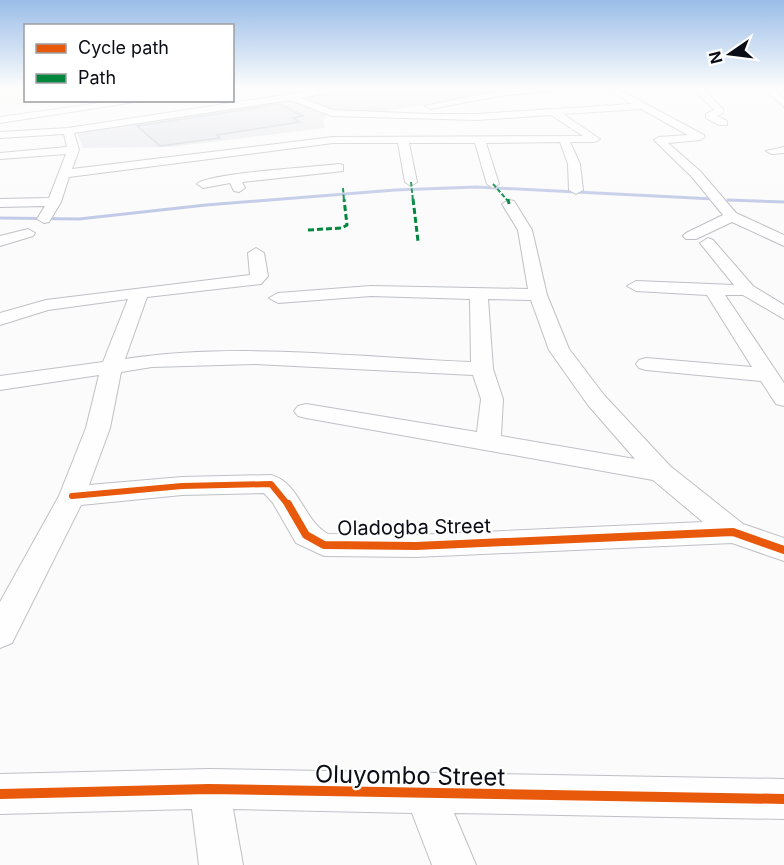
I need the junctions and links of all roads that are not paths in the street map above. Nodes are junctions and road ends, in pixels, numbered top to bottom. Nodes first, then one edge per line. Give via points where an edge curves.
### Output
1 (85, 128) edge
2 (330, 128) edge
3 (518, 128) edge
4 (578, 128) edge
5 (684, 128) edge
6 (68, 131) junction
7 (0, 135) edge
8 (403, 140) junction
9 (564, 140) junction
10 (480, 141) junction
11 (532, 141) junction
12 (74, 150) junction
13 (336, 153) junction
14 (0, 156) edge
15 (63, 174) junction
16 (411, 182) dead end
17 (203, 184) dead end
18 (493, 184) dead end
19 (343, 188) dead end
20 (576, 190) dead end
21 (54, 202) junction
22 (0, 203) edge
23 (509, 204) dead end
24 (731, 216) junction
25 (44, 219) dead end
26 (28, 233) dead end
27 (691, 236) dead end
28 (0, 241) edge
29 (784, 241) edge
30 (708, 243) dead end
31 (256, 253) dead end
32 (636, 286) dead end
33 (713, 290) junction
34 (747, 290) junction
35 (140, 292) junction
36 (479, 292) junction
37 (538, 295) junction
38 (279, 298) dead end
39 (784, 313) edge
40 (0, 319) edge
41 (646, 364) dead end
42 (112, 366) junction
43 (482, 369) junction
44 (0, 383) edge
45 (777, 386) edge
46 (306, 411) dead end
47 (488, 442) junction
48 (661, 472) junction
49 (72, 496) junction
50 (733, 532) junction
51 (784, 550) edge
52 (0, 633) edge
53 (209, 789) junction
54 (0, 794) edge
55 (426, 795) junction
56 (784, 799) edge
57 (221, 865) edge
58 (454, 865) edge

1 - 6 street
2 - 13 street
3 - 11 street
4 - 9 street via 595,139
5 - 24 street via 700,137 659,140 703,181
6 - 7 street
6 - 12 street
8 - 10 street
8 - 13 street
8 - 16 street
9 - 11 street
9 - 20 street via 574,164
10 - 11 street
10 - 18 street
12 - 14 street
12 - 15 street
13 - 15 street
13 - 17 street via 236,183
13 - 19 street
15 - 21 street
21 - 22 street
21 - 25 street
23 - 37 street via 525,230
24 - 27 street
24 - 29 street
26 - 28 street
30 - 34 street
31 - 35 street via 260,276 255,280
32 - 33 street
33 - 34 street
33 - 45 street
34 - 39 street
35 - 40 street via 46,305
35 - 42 street
36 - 37 street
36 - 38 street via 359,291
36 - 43 street
37 - 48 street via 559,350 596,400
41 - 45 street
42 - 43 street via 255,358
42 - 44 street
42 - 49 street via 98,428
43 - 47 street via 492,399
46 - 47 street
47 - 48 street
48 - 50 street
49 - 50 street, Oladogba Street via 182,486 271,484 283,496 306,535 324,545 416,546
49 - 52 street
50 - 51 street, Oladogba Street
53 - 54 street, Oluyombo Street
53 - 55 street, Oluyombo Street
53 - 57 street
55 - 56 street, Oluyombo Street
55 - 58 street

